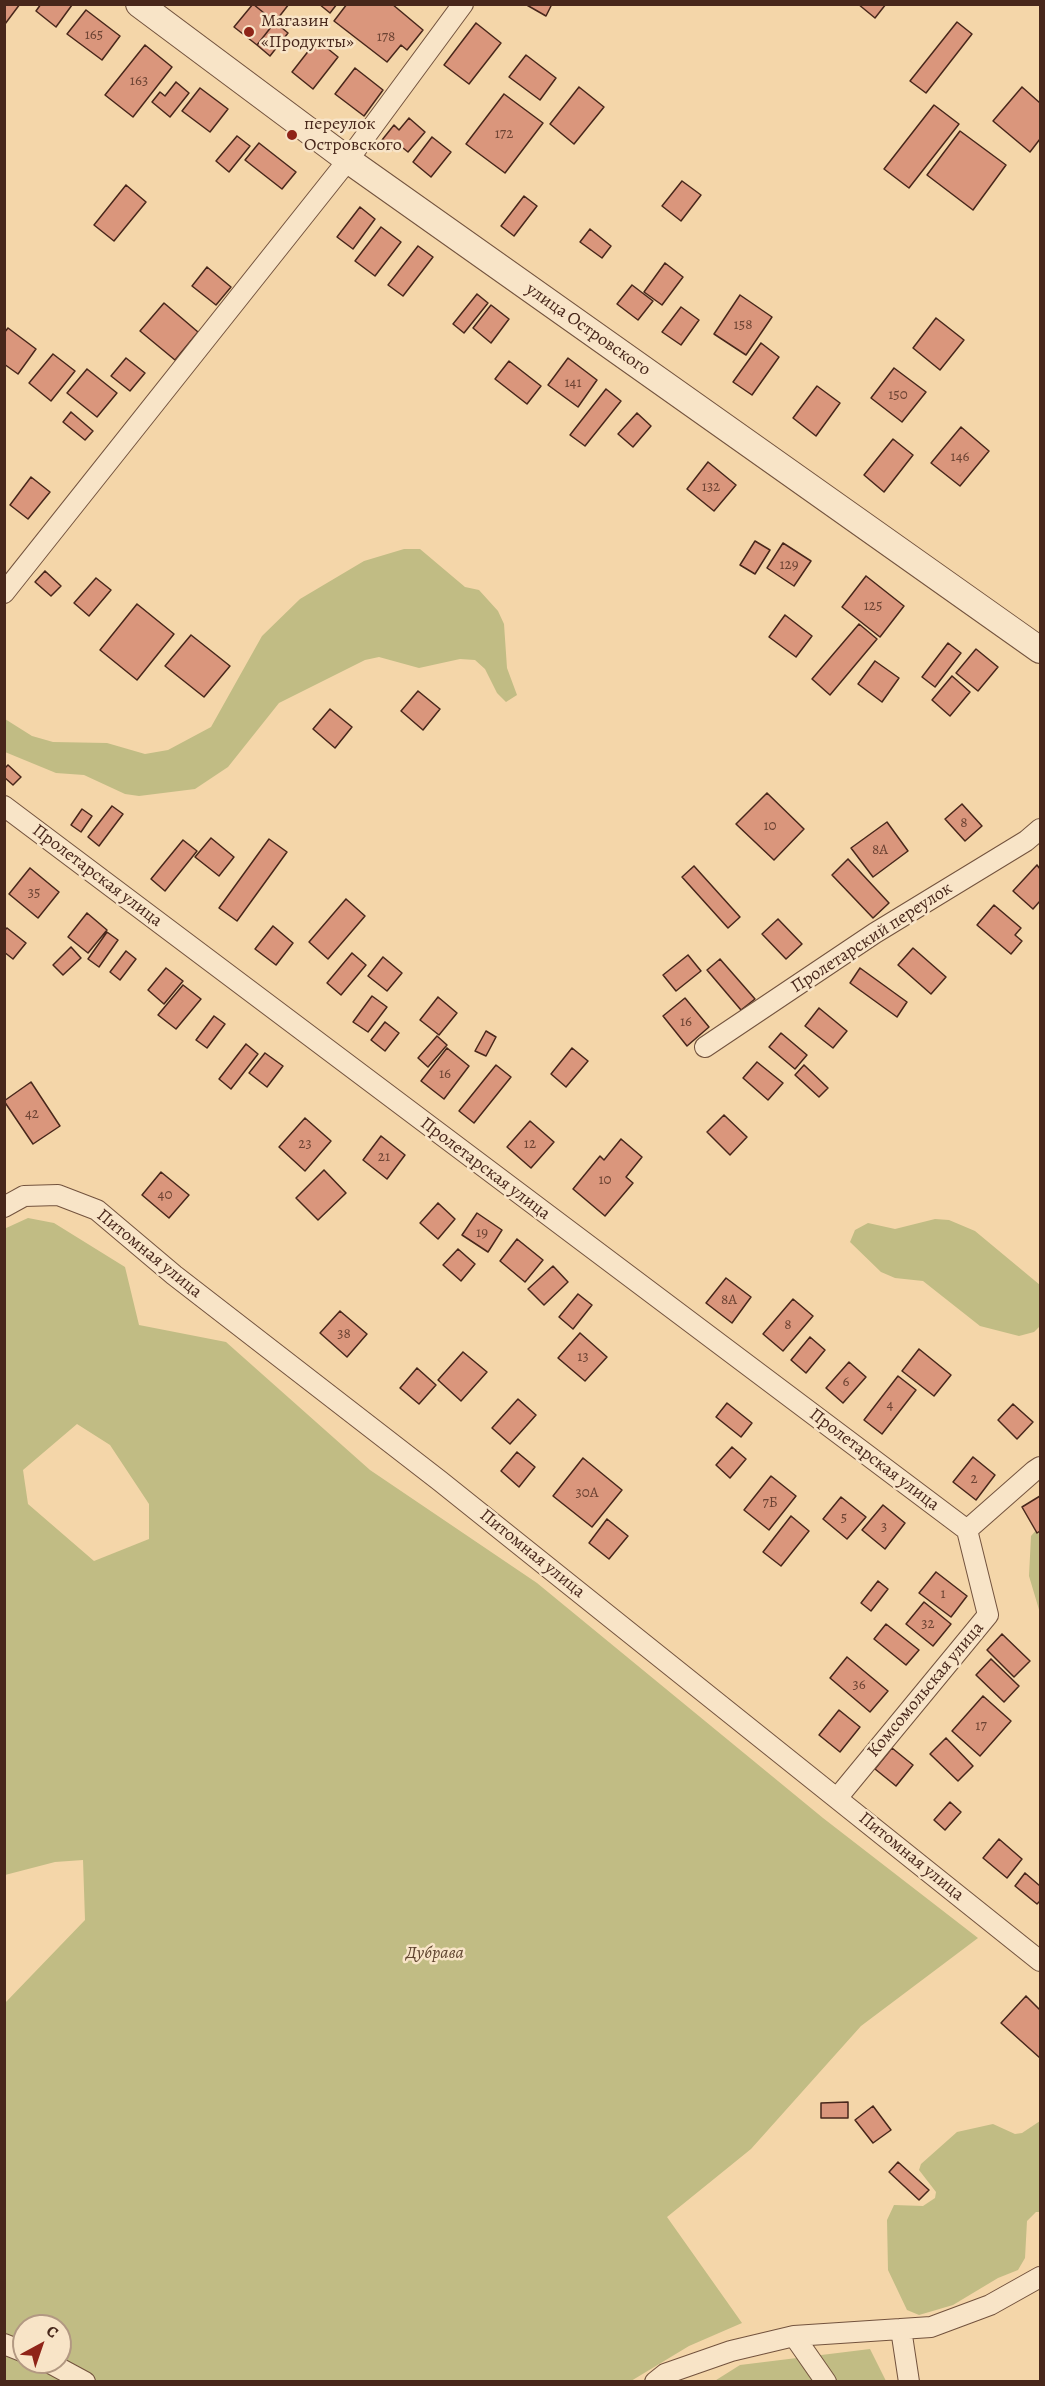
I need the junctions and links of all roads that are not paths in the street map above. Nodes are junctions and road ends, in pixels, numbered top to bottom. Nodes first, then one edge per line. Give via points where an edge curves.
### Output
1 (139, 4) edge
2 (463, 4) edge
3 (348, 160) junction
4 (4, 592) edge
5 (1041, 650) edge
6 (4, 806) edge
7 (1041, 829) edge
8 (705, 1047) dead end
9 (4, 1207) edge
10 (1041, 1467) edge
11 (967, 1530) junction
12 (838, 1797) junction
13 (1041, 1961) edge
14 (1041, 2277) edge
15 (901, 2328) junction
16 (794, 2336) junction
17 (70, 2374) edge
18 (85, 2382) edge
19 (655, 2382) edge
20 (826, 2382) edge
21 (909, 2382) edge

1 - 3 street, улица Островского
2 - 3 street
3 - 4 street
3 - 5 street, улица Островского
6 - 11 street, Пролетарская улица
7 - 8 street, Пролетарский переулок via 1026,842 875,933
9 - 12 street, Питомная улица via 24,1196 58,1195 97,1210 174,1275
10 - 11 street
11 - 12 street, Комсомольская улица via 988,1615
12 - 13 street, Питомная улица
14 - 15 street via 990,2305 941,2324
15 - 16 street
15 - 21 street
16 - 19 street via 731,2351 665,2374
16 - 20 street
17 - 18 street

